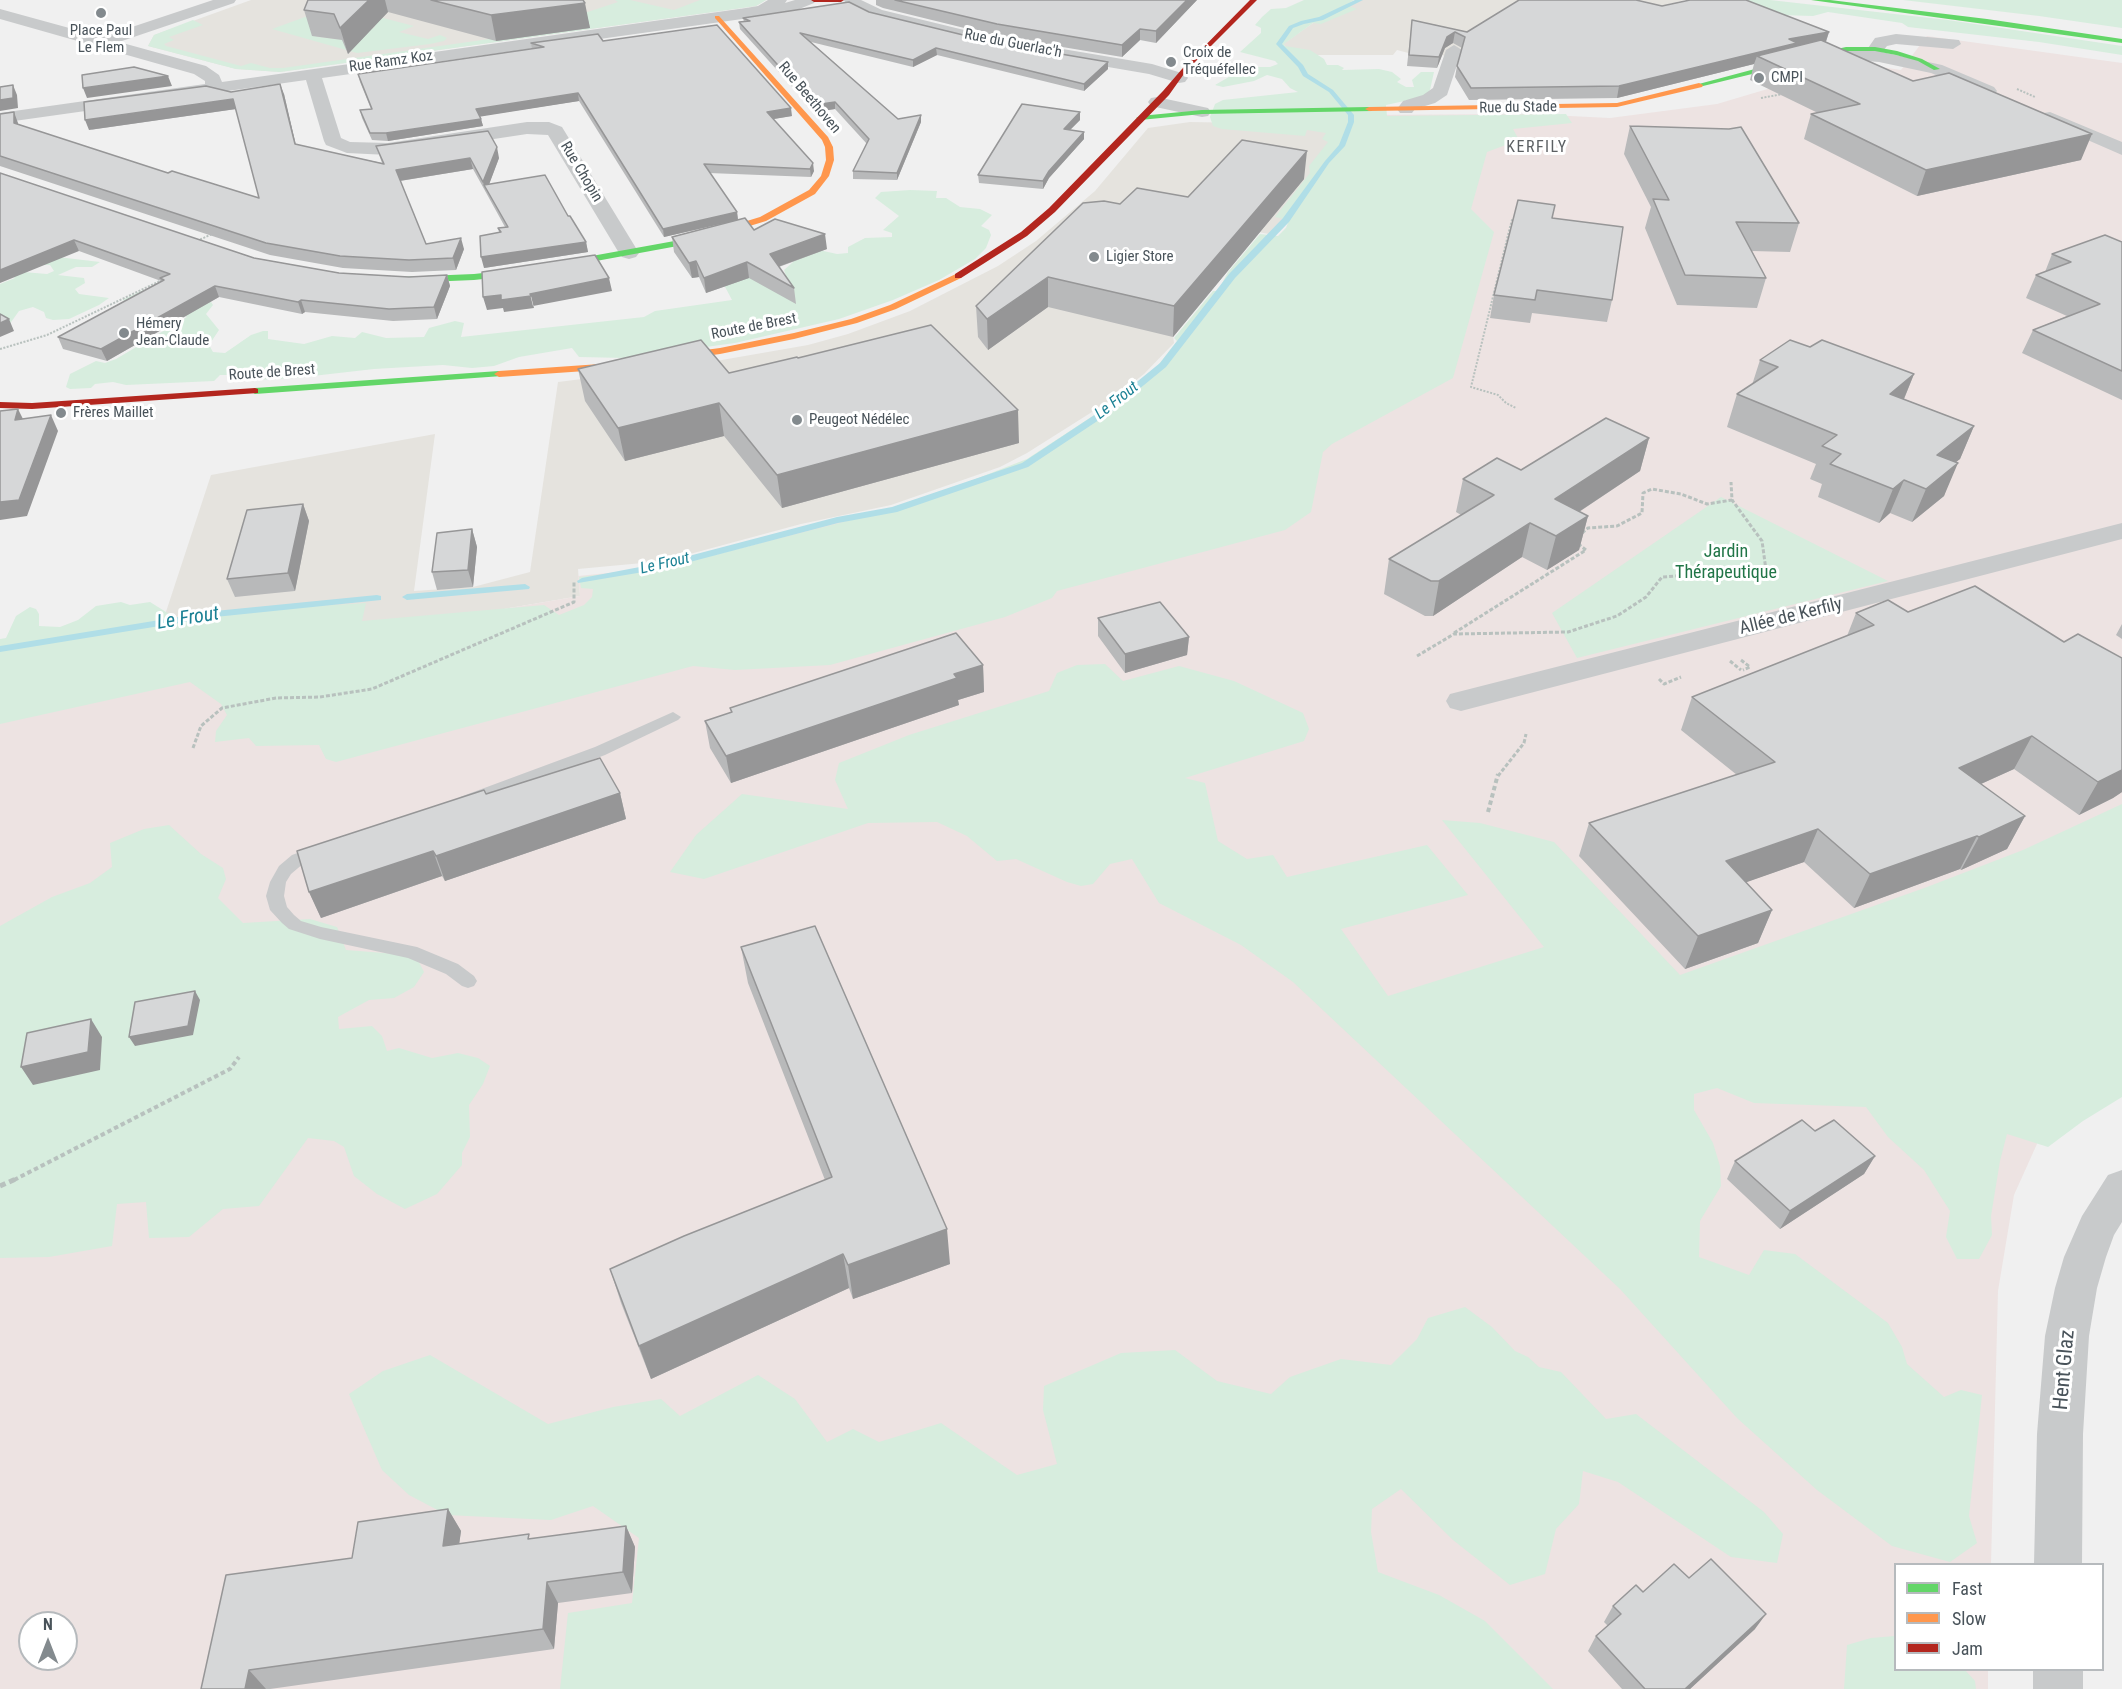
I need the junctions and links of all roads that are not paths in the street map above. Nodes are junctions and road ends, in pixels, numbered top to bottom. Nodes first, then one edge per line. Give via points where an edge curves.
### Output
1 (228, 0) edge
2 (778, 0) edge
3 (808, 0) edge
4 (814, 0) edge
5 (841, 0) edge
6 (851, 0) edge
7 (1254, 0) edge
8 (1814, 0) edge
9 (1863, 0) edge
10 (4, 8) edge
11 (763, 10) junction
12 (717, 17) junction
13 (2122, 35) edge
14 (2122, 41) edge
15 (101, 43) junction
16 (1454, 50) edge
17 (1828, 53) joint
18 (1873, 53) junction
19 (1901, 58) junction
20 (312, 73) junction
21 (1179, 78) junction
22 (214, 88) junction
23 (2006, 99) edge
24 (1157, 102) junction
25 (1406, 109) junction
26 (1202, 112) junction
27 (2039, 113) edge
28 (0, 118) edge
29 (1140, 118) junction
30 (2122, 149) edge
31 (628, 253) junction
32 (391, 280) edge
33 (0, 405) edge
34 (32, 406) junction
35 (0, 412) edge
36 (2122, 531) edge
37 (1461, 701) dead end
38 (674, 717) dead end
39 (455, 805) edge
40 (331, 847) edge
41 (468, 981) dead end
42 (2122, 1187) edge
43 (2058, 1563) edge
44 (2058, 1671) edge
45 (2058, 1689) edge

1 - 15 street
2 - 11 street, Rue Ramz Koz
3 - 11 street via 792,7
4 - 5 main road
6 - 21 street, Rue du Guerlac'h via 876,13 997,43 1152,69
7 - 21 main road, Route de Brest
8 - 14 main road
9 - 13 main road
10 - 15 street
11 - 12 street, Rue Ramz Koz
12 - 20 street, Rue Ramz Koz
12 - 31 main road, Rue Beethoven via 825,139 830,153 825,176 812,192 763,219 715,235
15 - 22 street via 204,72 213,79
16 - 25 street via 1441,91
17 - 18 street
17 - 25 main road, Rue du Stade via 1617,105
18 - 19 street
18 - 19 street via 1881,42 1904,39 1953,45 1924,45
19 - 23 street
20 - 22 street, Rue Ramz Koz
20 - 31 street, Rue Chopin via 333,141 347,147 388,149 527,128 555,131
21 - 24 main road, Route de Brest
22 - 28 street, Rue Ramz Koz
24 - 26 street, Rue du Stade
24 - 29 main road, Route de Brest
25 - 26 main road, Rue du Stade
26 - 29 main road, Rue du Stade
27 - 30 street
29 - 34 main road, Route de Brest via 1046,215 1010,244 911,300 833,327 720,351 608,366
31 - 32 main road, Rue Beethoven via 482,276
33 - 34 main road, Route de Brest
34 - 35 main road, Route de Brest
36 - 37 street, Allée de Kerfily
38 - 39 lane via 600,751
40 - 41 lane via 298,859 285,870 275,896 279,910 288,919 320,933 411,952 452,969
42 - 43 street, Hent Glaz via 2096,1228 2076,1288 2067,1336 2060,1434
44 - 45 street

